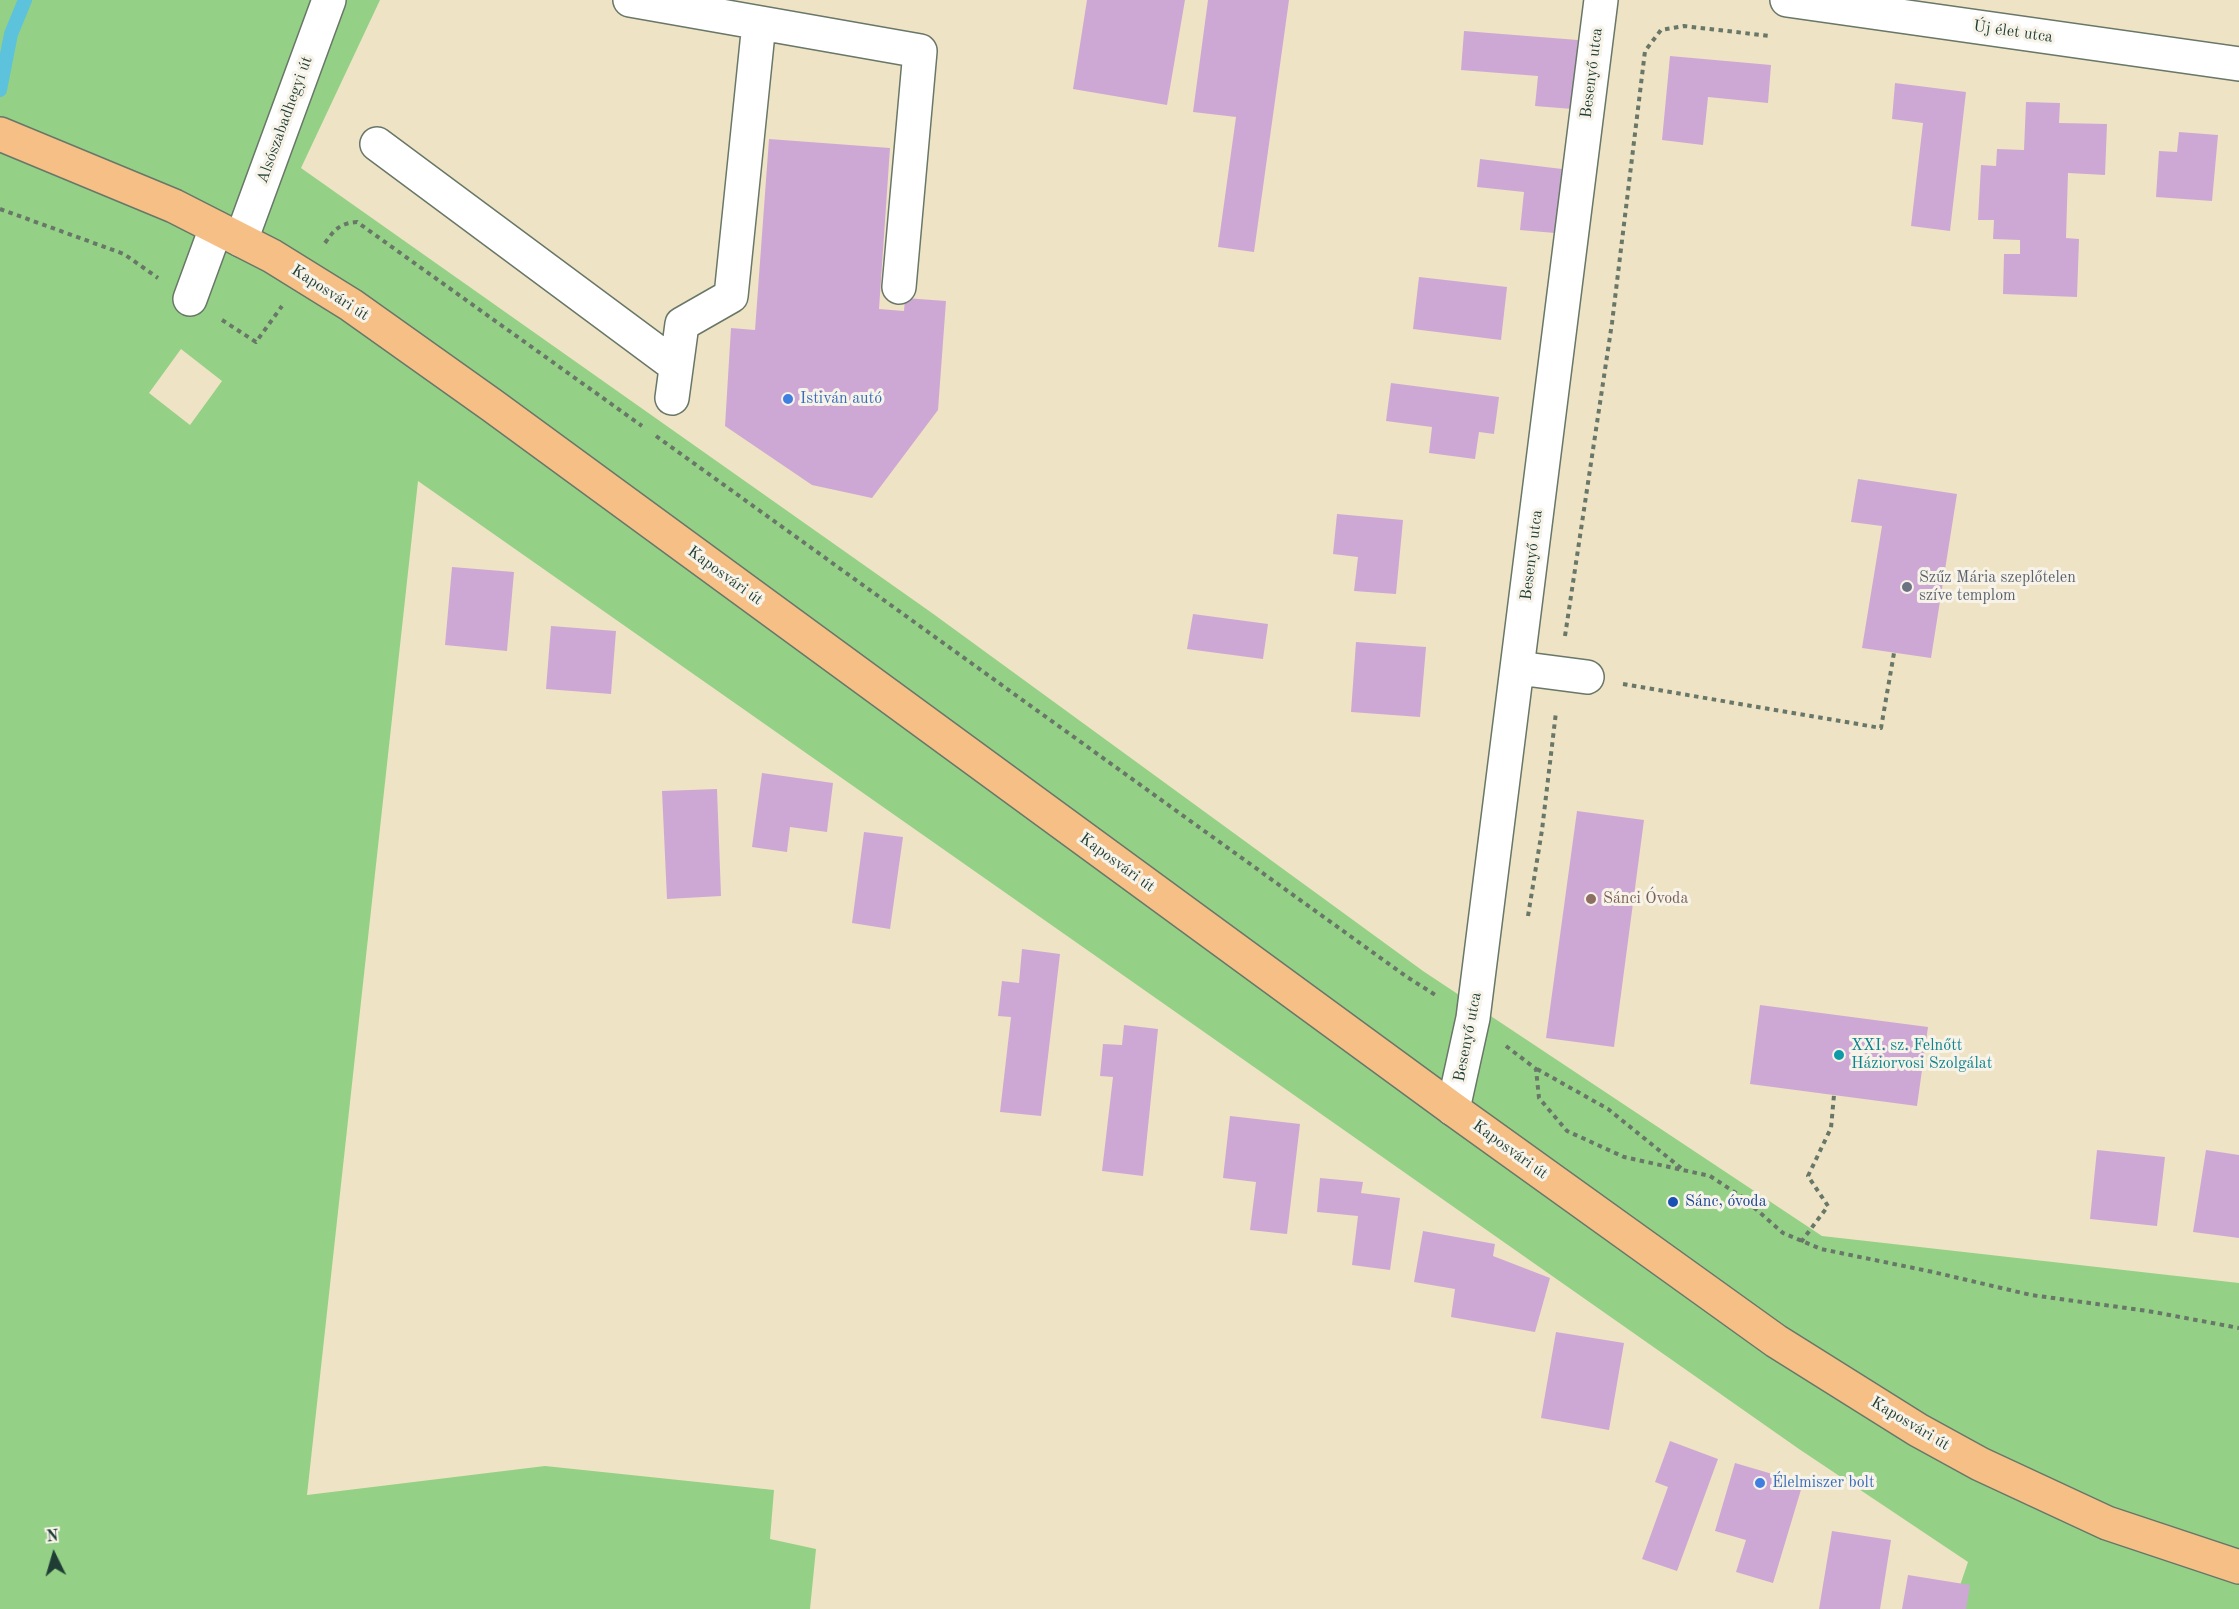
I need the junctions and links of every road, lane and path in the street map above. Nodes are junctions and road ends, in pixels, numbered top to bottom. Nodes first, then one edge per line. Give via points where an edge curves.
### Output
1 (328, 0) edge
2 (630, 0) edge
3 (1601, 0) edge
4 (1787, 0) edge
5 (759, 23) junction
6 (1776, 37) dead end
7 (2239, 64) edge
8 (4, 135) edge
9 (377, 144) dead end
10 (0, 209) edge
11 (229, 234) junction
12 (303, 276) junction
13 (899, 287) dead end
14 (190, 299) junction
15 (676, 366) junction
16 (672, 398) dead end
17 (1894, 653) dead end
18 (1518, 668) junction
19 (1574, 675) junction
20 (1527, 921) dead end
21 (1407, 977) dead end
22 (1473, 1018) junction
23 (1509, 1035) dead end
24 (1507, 1047) junction
25 (1536, 1069) junction
26 (1834, 1095) dead end
27 (1453, 1109) junction
28 (1683, 1169) junction
29 (1801, 1242) junction
30 (2239, 1328) edge
31 (2239, 1567) edge

1 - 11 street, Alsószabadhegyi út
2 - 5 street
3 - 18 street, Besenyő utca
4 - 7 street, Új élet utca
5 - 13 street via 920,51
5 - 15 street via 731,297 682,324
6 - 19 path via 1683,26 1660,30 1645,51 1612,323 1569,607
8 - 11 main road, Kaposvári út via 174,206
9 - 15 street
10 - 14 path via 124,254
11 - 12 main road, Kaposvári út
11 - 14 street, Alsószabadhegyi út
12 - 14 path via 256,342
12 - 21 path via 335,229 347,222 357,222
12 - 27 main road, Kaposvári út via 351,305 503,413
15 - 16 street
17 - 19 path via 1881,728
18 - 19 street
18 - 22 street, Besenyő utca
19 - 20 path
22 - 24 path
22 - 27 street, Besenyő utca
23 - 24 path
24 - 25 path
25 - 28 path via 1608,1109
25 - 28 path via 1539,1098 1567,1131 1624,1157
26 - 29 path via 1831,1128 1809,1176 1828,1206
27 - 31 main road, Kaposvári út via 1776,1341 1918,1430 1980,1464 2107,1523
28 - 29 path via 1710,1176 1742,1197 1783,1233
29 - 30 path via 2031,1295

